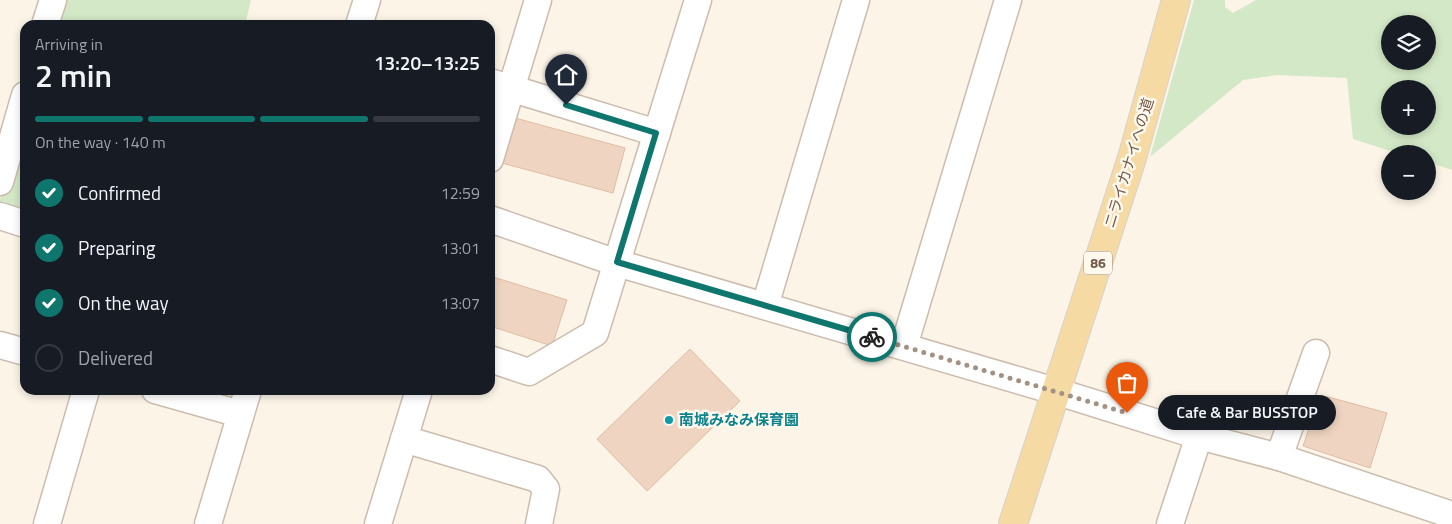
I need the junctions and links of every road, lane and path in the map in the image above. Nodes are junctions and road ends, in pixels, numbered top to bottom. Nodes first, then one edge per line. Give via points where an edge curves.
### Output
1 (53, 0) edge
2 (367, 0) edge
3 (538, 0) edge
4 (698, 0) edge
5 (856, 0) edge
6 (1008, 0) edge
7 (1176, 0) edge
8 (47, 20) edge
9 (361, 20) edge
10 (501, 86) edge
11 (20, 113) edge
12 (495, 126) edge
13 (656, 133) junction
14 (0, 182) edge
15 (0, 216) edge
16 (20, 222) edge
17 (495, 222) edge
18 (617, 262) junction
19 (765, 306) junction
20 (0, 344) edge
21 (904, 346) junction
22 (20, 350) edge
23 (1316, 353) dead end
24 (495, 361) edge
25 (1055, 391) junction
26 (85, 395) edge
27 (172, 395) edge
28 (246, 395) edge
29 (417, 395) edge
30 (240, 414) junction
31 (1198, 436) junction
32 (404, 439) junction
33 (1279, 457) junction
34 (1452, 514) edge
35 (47, 524) edge
36 (208, 524) edge
37 (378, 524) edge
38 (539, 524) edge
39 (1013, 524) edge
40 (1170, 524) edge
41 (1449, 524) edge

1 - 8 street
2 - 9 street
3 - 10 street
4 - 13 street
5 - 19 street
6 - 21 street
7 - 25 main road, ニライカナイへの道 / 86 via 1132,158
10 - 12 street
10 - 13 street
11 - 14 street
13 - 18 street
15 - 16 street
17 - 18 street
18 - 19 street
18 - 24 street via 595,333 529,372
19 - 21 street
20 - 22 street
21 - 25 street
23 - 33 street
25 - 31 street
25 - 39 main road, ニライカナイへの道 / 86
26 - 35 street
27 - 30 street
28 - 30 street
29 - 32 street
30 - 36 street
31 - 33 street
31 - 40 street
32 - 37 street
32 - 38 street via 538,479 546,489
33 - 34 street
34 - 41 street

